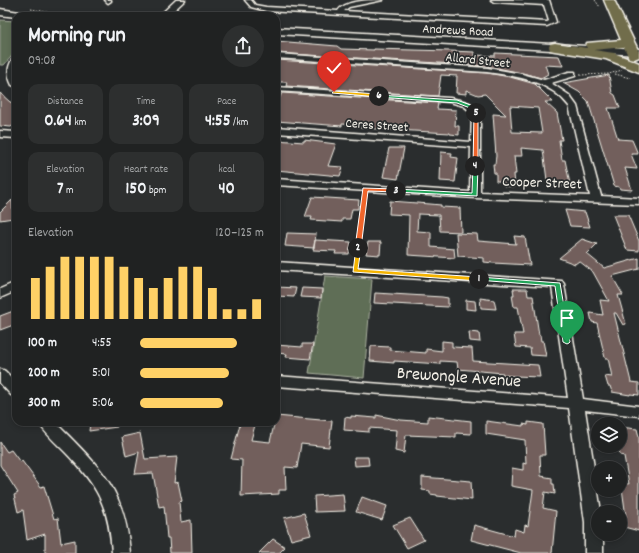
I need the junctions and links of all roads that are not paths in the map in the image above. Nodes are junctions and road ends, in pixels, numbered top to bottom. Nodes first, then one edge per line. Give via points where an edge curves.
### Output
1 (181, 0) edge
2 (248, 0) edge
3 (380, 0) edge
4 (494, 0) edge
5 (609, 0) edge
6 (620, 0) edge
7 (547, 1) edge
8 (0, 12) edge
9 (27, 12) edge
10 (168, 12) edge
11 (340, 13) junction
12 (633, 25) dead end
13 (280, 31) edge
14 (555, 48) junction
15 (633, 49) edge
16 (280, 56) edge
17 (639, 64) edge
18 (639, 68) edge
19 (576, 74) road end
20 (543, 82) junction
21 (280, 88) edge
22 (280, 130) edge
23 (0, 135) edge
24 (12, 135) edge
25 (475, 145) junction
26 (280, 182) edge
27 (475, 195) junction
28 (596, 199) junction
29 (639, 201) edge
30 (280, 266) edge
31 (12, 288) edge
32 (0, 294) edge
33 (0, 374) edge
34 (280, 381) edge
35 (12, 387) edge
36 (576, 404) junction
37 (639, 411) edge
38 (50, 426) edge
39 (121, 553) edge
40 (594, 553) edge

1 - 10 main road
2 - 11 street via 252,8
3 - 11 street via 347,5
4 - 7 street
5 - 15 highway
6 - 12 highway
7 - 11 street via 553,24
8 - 9 main road
13 - 14 main road, Andrews Road
14 - 15 highway
14 - 18 highway via 609,56
15 - 17 highway
16 - 20 street, Allard Street via 492,70
19 - 20 street
20 - 28 street, Allard Street via 563,94 573,106
21 - 25 street via 461,102 472,107 476,113
22 - 25 street, Ceres Street
23 - 24 street
25 - 27 street
26 - 27 street, Cooper Street
27 - 28 street, Cooper Street
28 - 29 street, Cooper Street
30 - 36 street via 558,284
31 - 32 street
33 - 35 street
34 - 36 street, Brewongle Avenue
36 - 37 street, Brewongle Avenue
36 - 40 street via 594,522
38 - 39 street via 96,475 108,492 118,520

